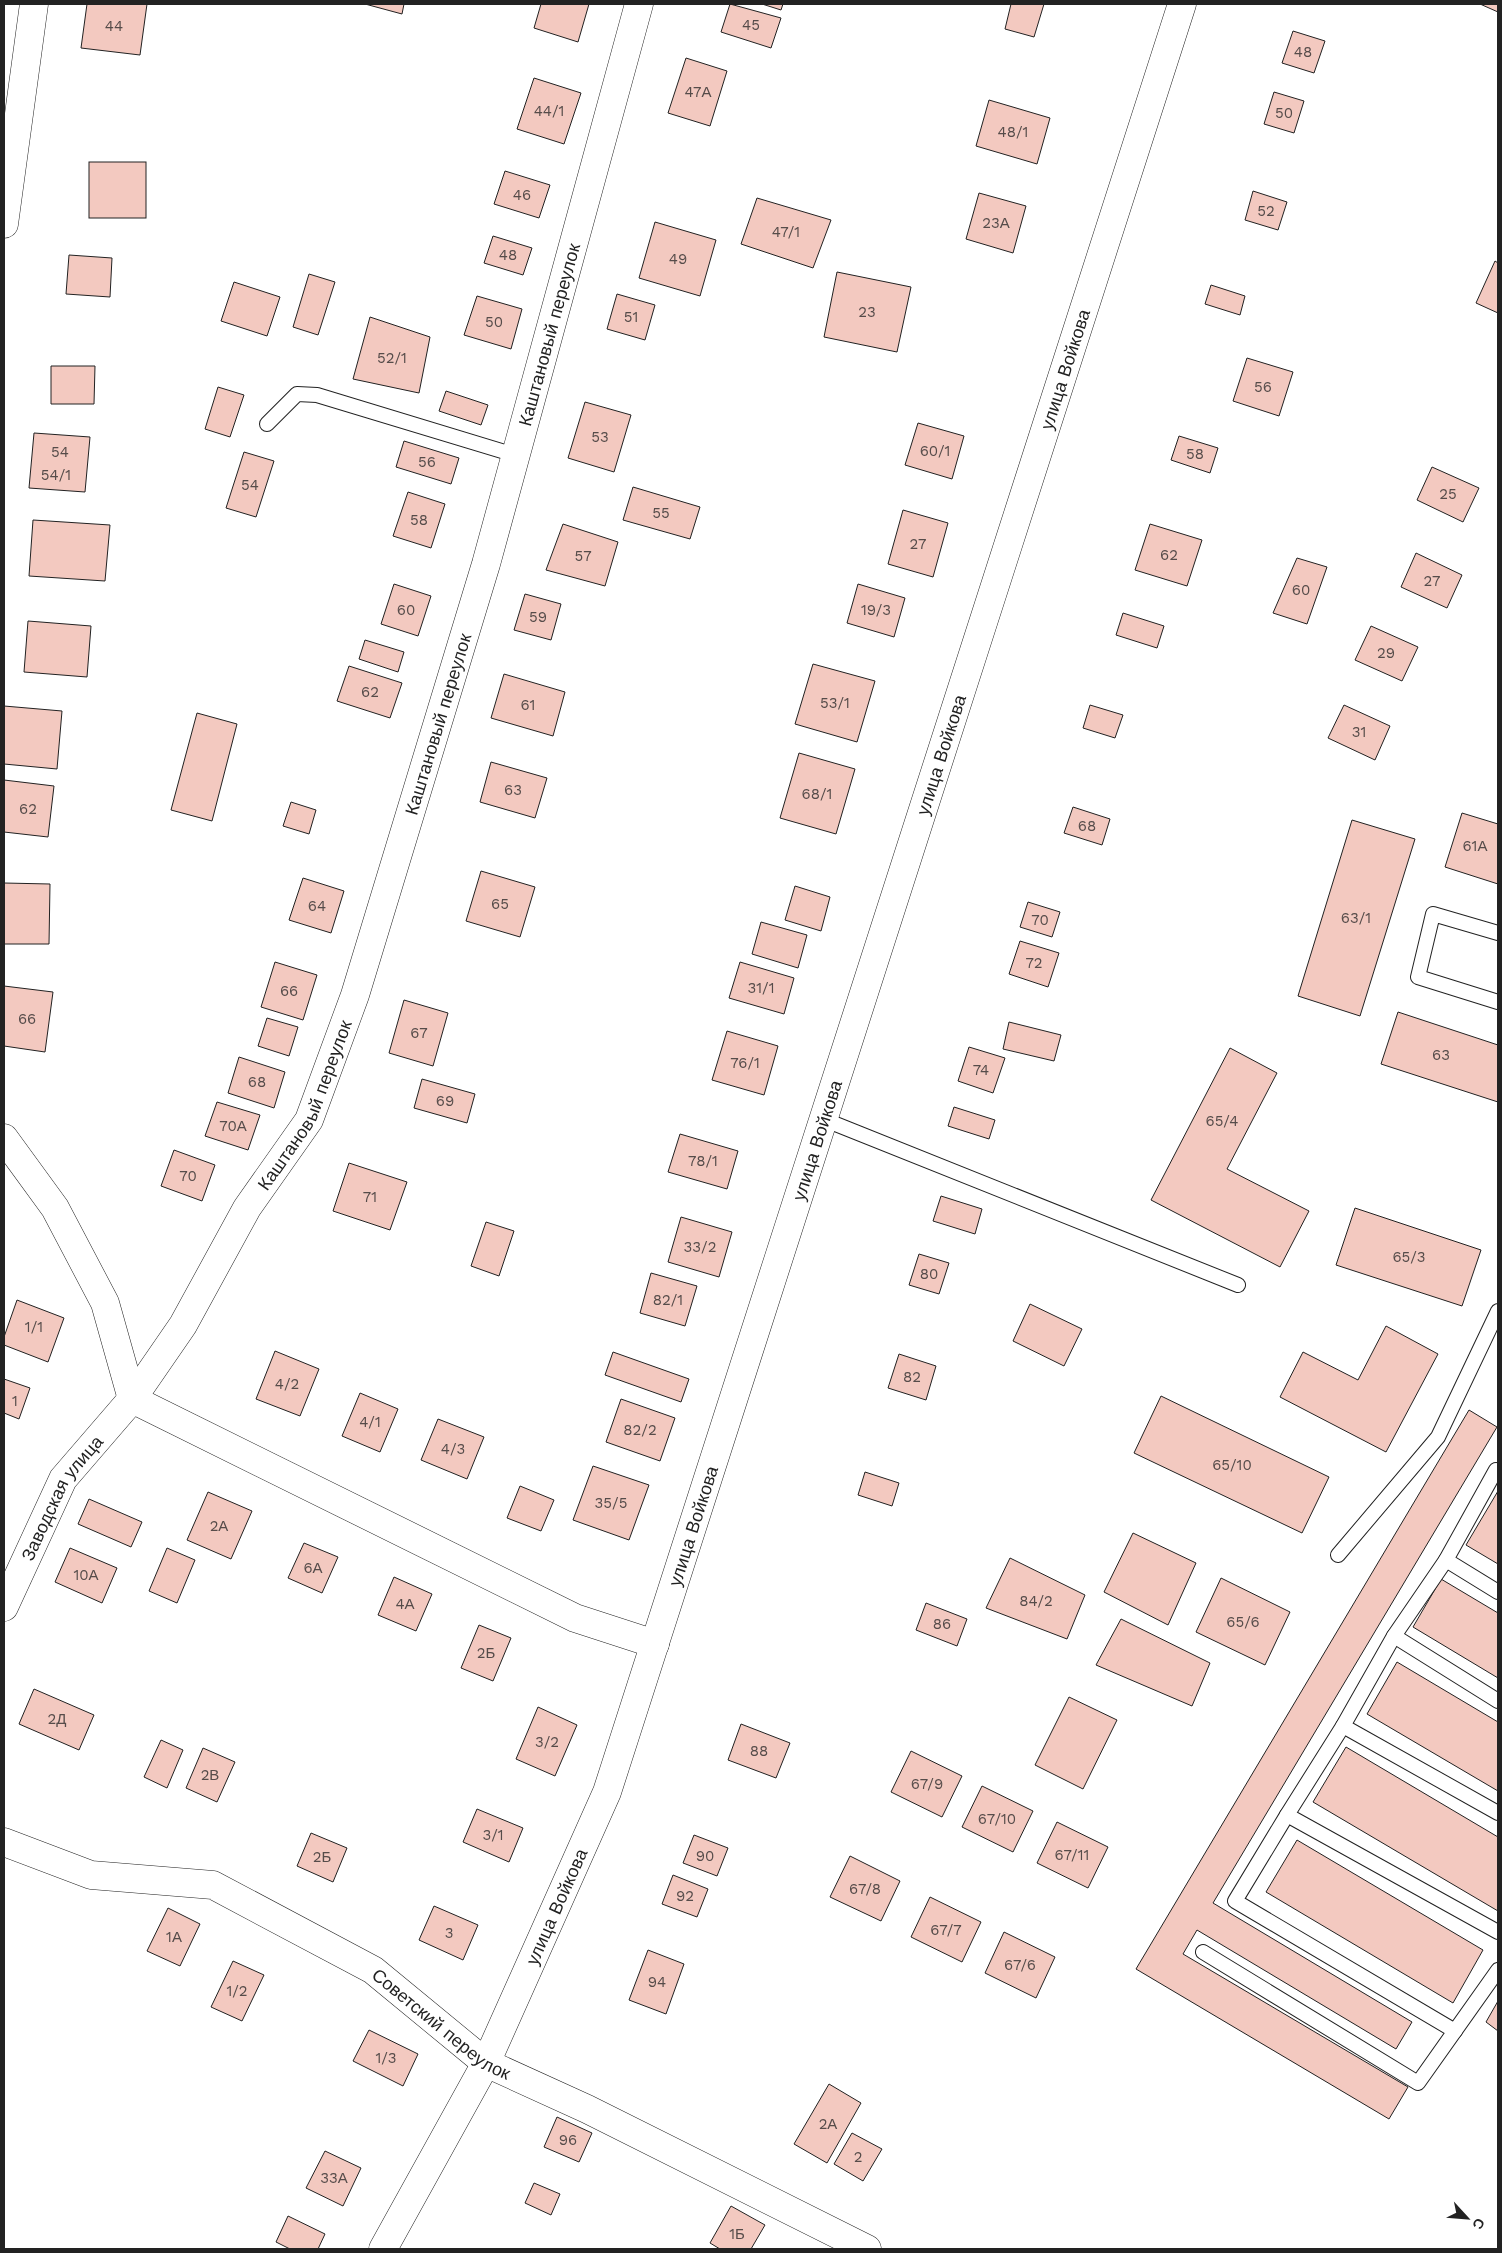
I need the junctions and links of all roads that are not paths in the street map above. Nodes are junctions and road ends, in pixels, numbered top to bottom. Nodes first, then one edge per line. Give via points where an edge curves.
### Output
1 (34, 4) edge
2 (639, 4) edge
3 (1182, 4) edge
4 (4, 224) edge
5 (267, 424) dead end
6 (515, 455) junction
7 (1498, 933) edge
8 (1498, 1002) edge
9 (823, 1119) junction
10 (4, 1138) edge
11 (1238, 1285) dead end
12 (1498, 1311) edge
13 (132, 1399) junction
14 (1498, 1470) edge
15 (1338, 1556) dead end
16 (1446, 1560) junction
17 (1498, 1592) edge
18 (4, 1607) edge
19 (1394, 1636) junction
20 (655, 1644) junction
21 (1498, 1701) edge
22 (1343, 1726) junction
23 (1498, 1813) edge
24 (1286, 1815) junction
25 (4, 1842) edge
26 (1498, 1932) edge
27 (1203, 1952) dead end
28 (1498, 1970) edge
29 (1455, 2031) junction
30 (486, 2063) junction
31 (383, 2249) edge
32 (867, 2249) edge

1 - 4 street
2 - 6 street, Каштановый переулок
3 - 9 street, улица Войкова
5 - 6 lane via 297,394 317,395
6 - 13 street, Каштановый переулок via 486,564 355,995 309,1120 247,1208 183,1324
7 - 8 lane via 1433,914 1418,977
9 - 11 lane
9 - 20 street, улица Войкова
10 - 13 street via 55,1208 104,1303
12 - 15 lane via 1438,1437
13 - 18 street, Заводская улица via 63,1479
13 - 20 street via 575,1618
14 - 16 lane
16 - 17 lane
16 - 19 lane
19 - 21 lane
19 - 22 lane
20 - 30 street, улица Войкова via 607,1792
22 - 23 lane
22 - 24 lane
24 - 26 lane
24 - 29 lane via 1235,1900
25 - 30 street, Советский переулок via 91,1874 213,1885 373,1970
27 - 29 lane via 1418,2083
28 - 29 lane
30 - 31 street, улица Войкова
30 - 32 street, Советский переулок via 587,2109

